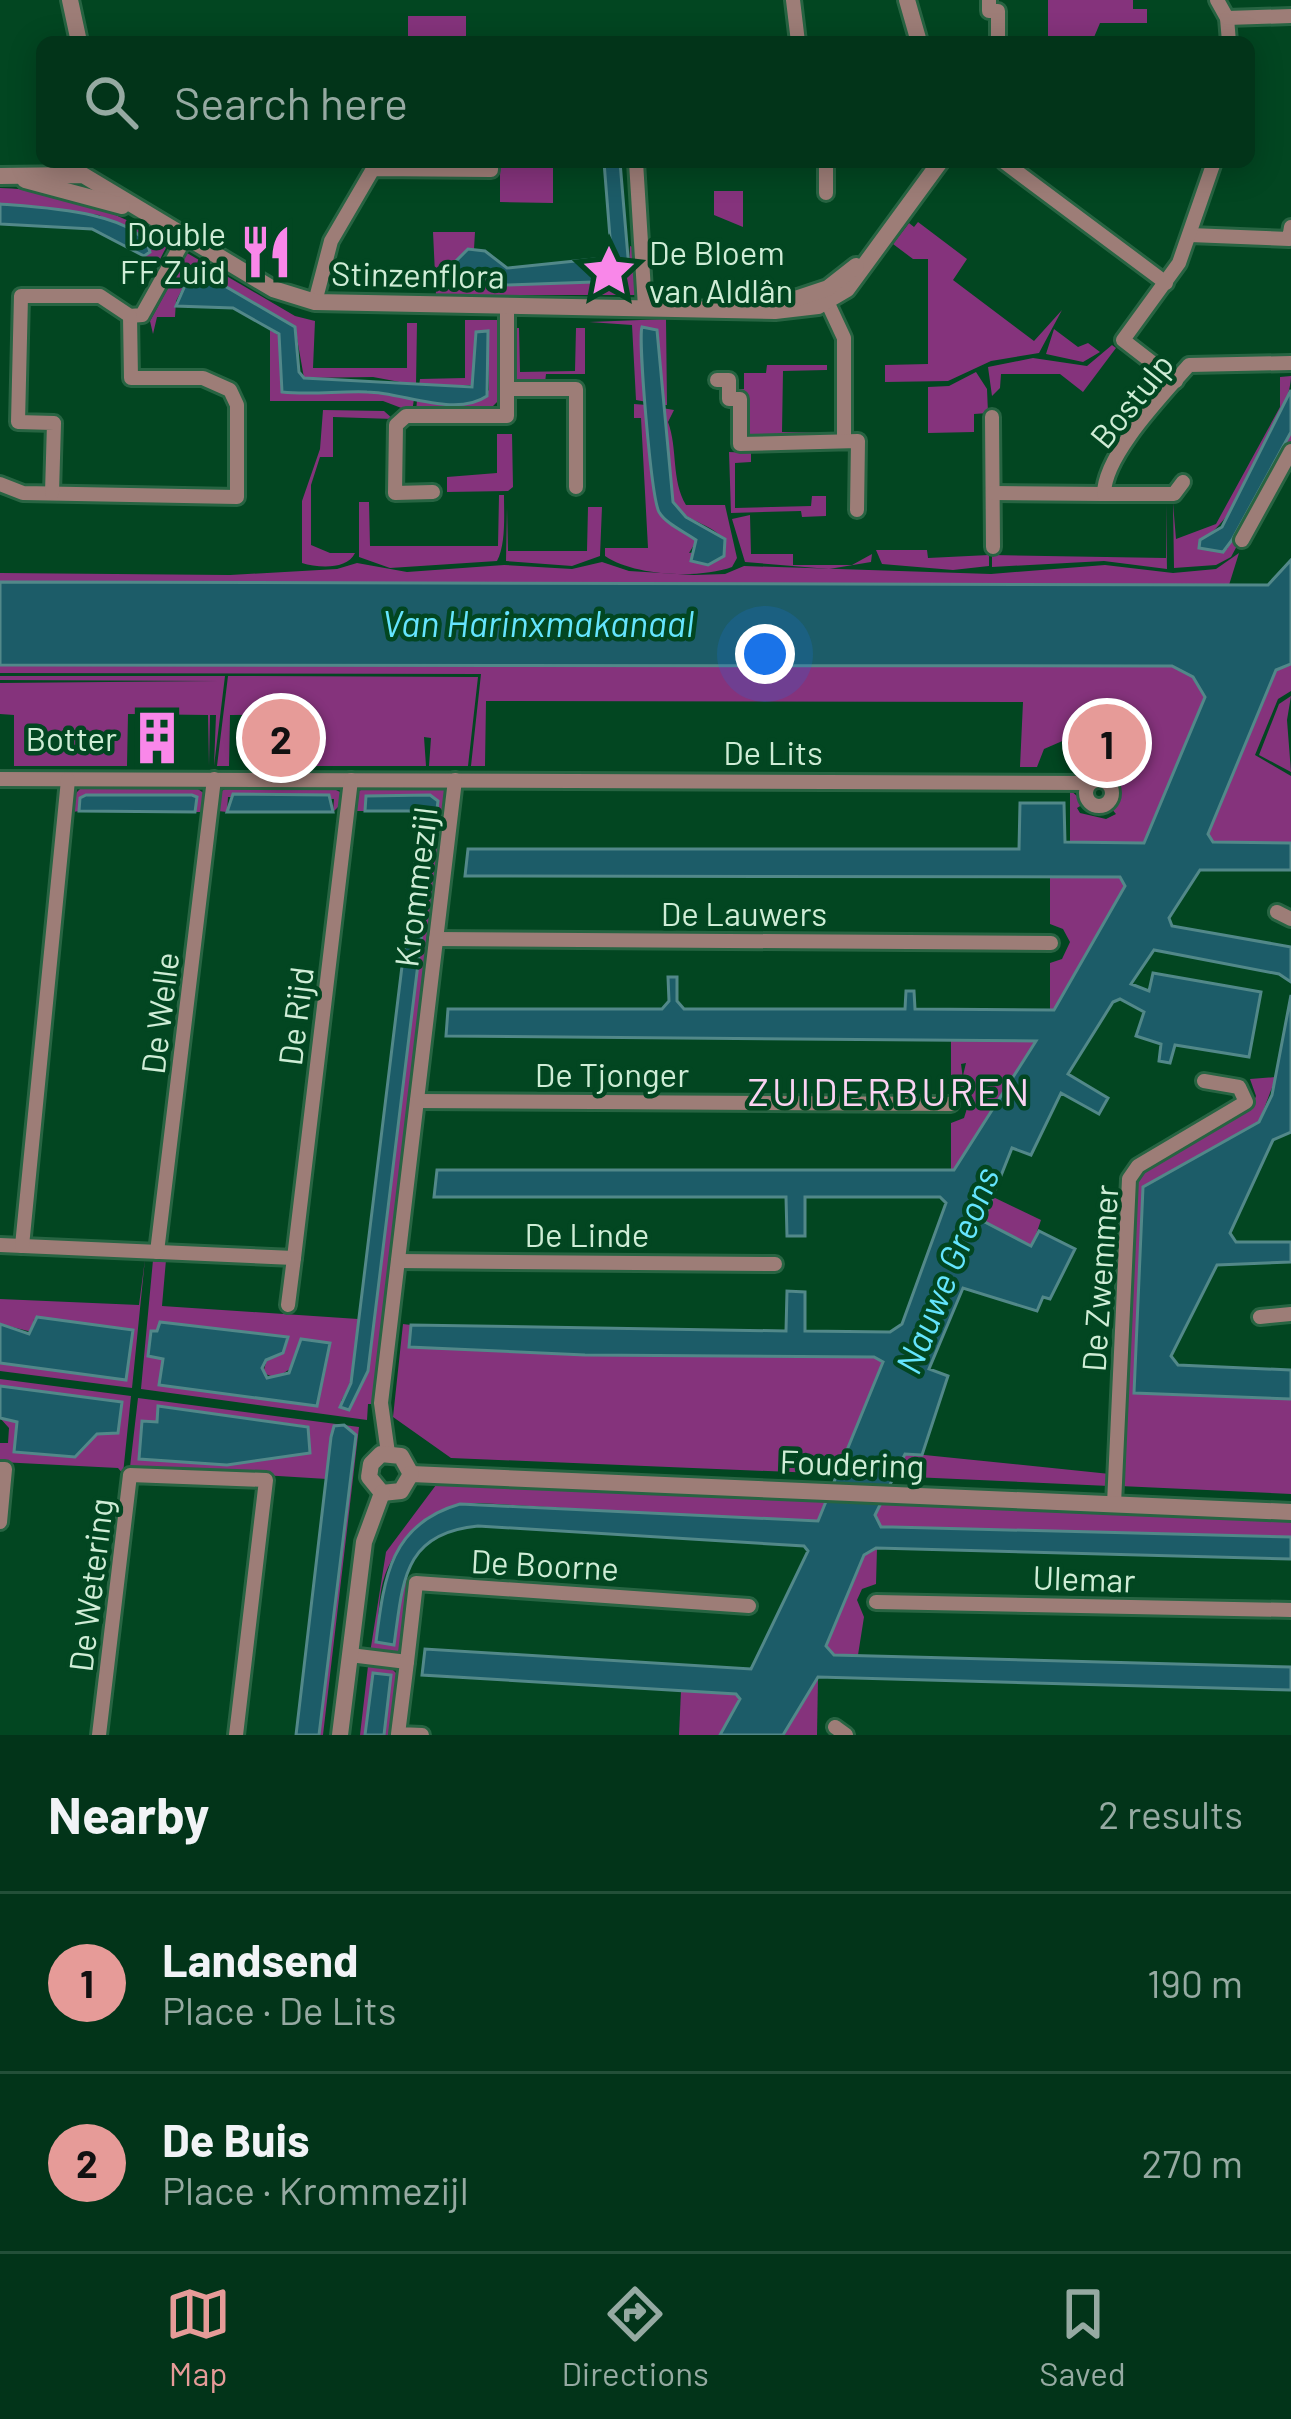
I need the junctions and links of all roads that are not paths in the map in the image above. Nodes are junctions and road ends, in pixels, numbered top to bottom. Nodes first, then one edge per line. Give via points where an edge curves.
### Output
1 (70, 0) edge
2 (794, 0) edge
3 (907, 0) edge
4 (989, 0) edge
5 (1217, 0) edge
6 (1291, 16) edge
7 (1228, 18) junction
8 (78, 36) edge
9 (797, 36) edge
10 (917, 36) edge
11 (998, 36) edge
12 (1229, 36) edge
13 (491, 168) edge
14 (637, 168) edge
15 (826, 168) edge
16 (926, 168) edge
17 (935, 168) edge
18 (1016, 168) edge
19 (1212, 168) edge
20 (76, 172) edge
21 (0, 176) edge
22 (826, 193) dead end
23 (916, 193) junction
24 (1291, 227) edge
25 (1190, 235) junction
26 (185, 238) junction
27 (1166, 283) junction
28 (825, 296) junction
29 (315, 302) junction
30 (507, 307) junction
31 (645, 307) junction
32 (130, 316) junction
33 (1291, 363) edge
34 (717, 380) dead end
35 (1176, 380) junction
36 (508, 389) junction
37 (992, 417) dead end
38 (844, 441) junction
39 (1291, 451) edge
40 (1183, 482) dead end
41 (0, 484) edge
42 (576, 487) dead end
43 (433, 492) dead end
44 (993, 493) junction
45 (52, 494) junction
46 (1104, 494) junction
47 (857, 510) dead end
48 (1243, 540) dead end
49 (993, 547) dead end
50 (0, 779) edge
51 (214, 779) junction
52 (68, 780) junction
53 (351, 780) junction
54 (455, 780) junction
55 (1090, 783) dead end
56 (436, 939) junction
57 (1051, 943) dead end
58 (1204, 1081) dead end
59 (417, 1101) junction
60 (951, 1104) dead end
61 (0, 1245) edge
62 (22, 1246) junction
63 (157, 1252) junction
64 (294, 1258) junction
65 (398, 1261) junction
66 (775, 1264) dead end
67 (288, 1305) dead end
68 (1291, 1314) edge
69 (1260, 1317) dead end
70 (388, 1453) junction
71 (0, 1468) edge
72 (411, 1474) junction
73 (382, 1493) junction
74 (1114, 1504) junction
75 (1291, 1512) edge
76 (0, 1522) edge
77 (876, 1603) dead end
78 (749, 1606) dead end
79 (1291, 1610) edge
80 (350, 1655) junction
81 (406, 1662) junction
82 (99, 1735) edge
83 (236, 1735) edge
84 (340, 1735) edge
85 (422, 1735) edge

1 - 8 street
2 - 9 street
3 - 10 street
4 - 11 street via 989,11 998,11
5 - 7 street
6 - 7 street
7 - 12 street
13 - 29 street via 373,169 331,241
14 - 31 street
15 - 22 street
16 - 23 street
17 - 23 street
18 - 27 street
19 - 25 street
20 - 21 street, Stinzenflora
20 - 26 street, Stinzenflora
23 - 28 street via 852,285
24 - 25 street via 1289,239
25 - 27 street
26 - 29 street, Stinzenflora via 273,289
26 - 32 street via 142,315
27 - 35 street via 1123,340
28 - 31 street, Stinzenflora via 775,311
28 - 38 street via 844,338
29 - 30 street, Stinzenflora
30 - 31 street, Stinzenflora
30 - 36 street
32 - 45 street via 100,296 20,296 18,422 54,423
32 - 45 street via 131,378 203,378 233,393 237,497
33 - 35 street, Bostulp via 1196,363
34 - 38 street via 729,380 729,399 740,399 740,444
35 - 46 street, Bostulp via 1124,445 1104,477
36 - 42 street via 576,389
36 - 43 street via 507,416 398,422 395,493
37 - 44 street
38 - 47 street via 857,441
39 - 48 street
40 - 46 street, Bostulp via 1174,494
41 - 45 street
44 - 46 street, Bostulp
44 - 49 street
50 - 52 street, Krommezijl
51 - 52 street, Krommezijl
51 - 53 street, Krommezijl
51 - 63 street, De Welle
52 - 62 street
53 - 54 street, Krommezijl
53 - 64 street, De Rijd
54 - 55 street, De Lits
54 - 56 street, Krommezijl
56 - 57 street, De Lauwers
56 - 59 street, Krommezijl
58 - 74 street, De Zwemmer via 1239,1087 1246,1102 1129,1179
59 - 60 street, De Tjonger
59 - 65 street, Krommezijl
61 - 62 street
62 - 63 street
63 - 64 street
64 - 67 street, De Rijd
65 - 66 street, De Linde
65 - 70 street, Krommezijl via 381,1403
68 - 69 street
70 - 72 street via 401,1456
70 - 73 street via 369,1470
71 - 76 street
72 - 73 street via 401,1491
72 - 74 street, Foudering
73 - 80 street via 364,1541
74 - 75 street, Foudering
77 - 79 street, Ulemar
78 - 81 street, De Boorne via 416,1583
80 - 81 street
80 - 84 street
81 - 85 street, De Boorne via 398,1734
82 - 83 street, De Wetering via 130,1475 266,1480

